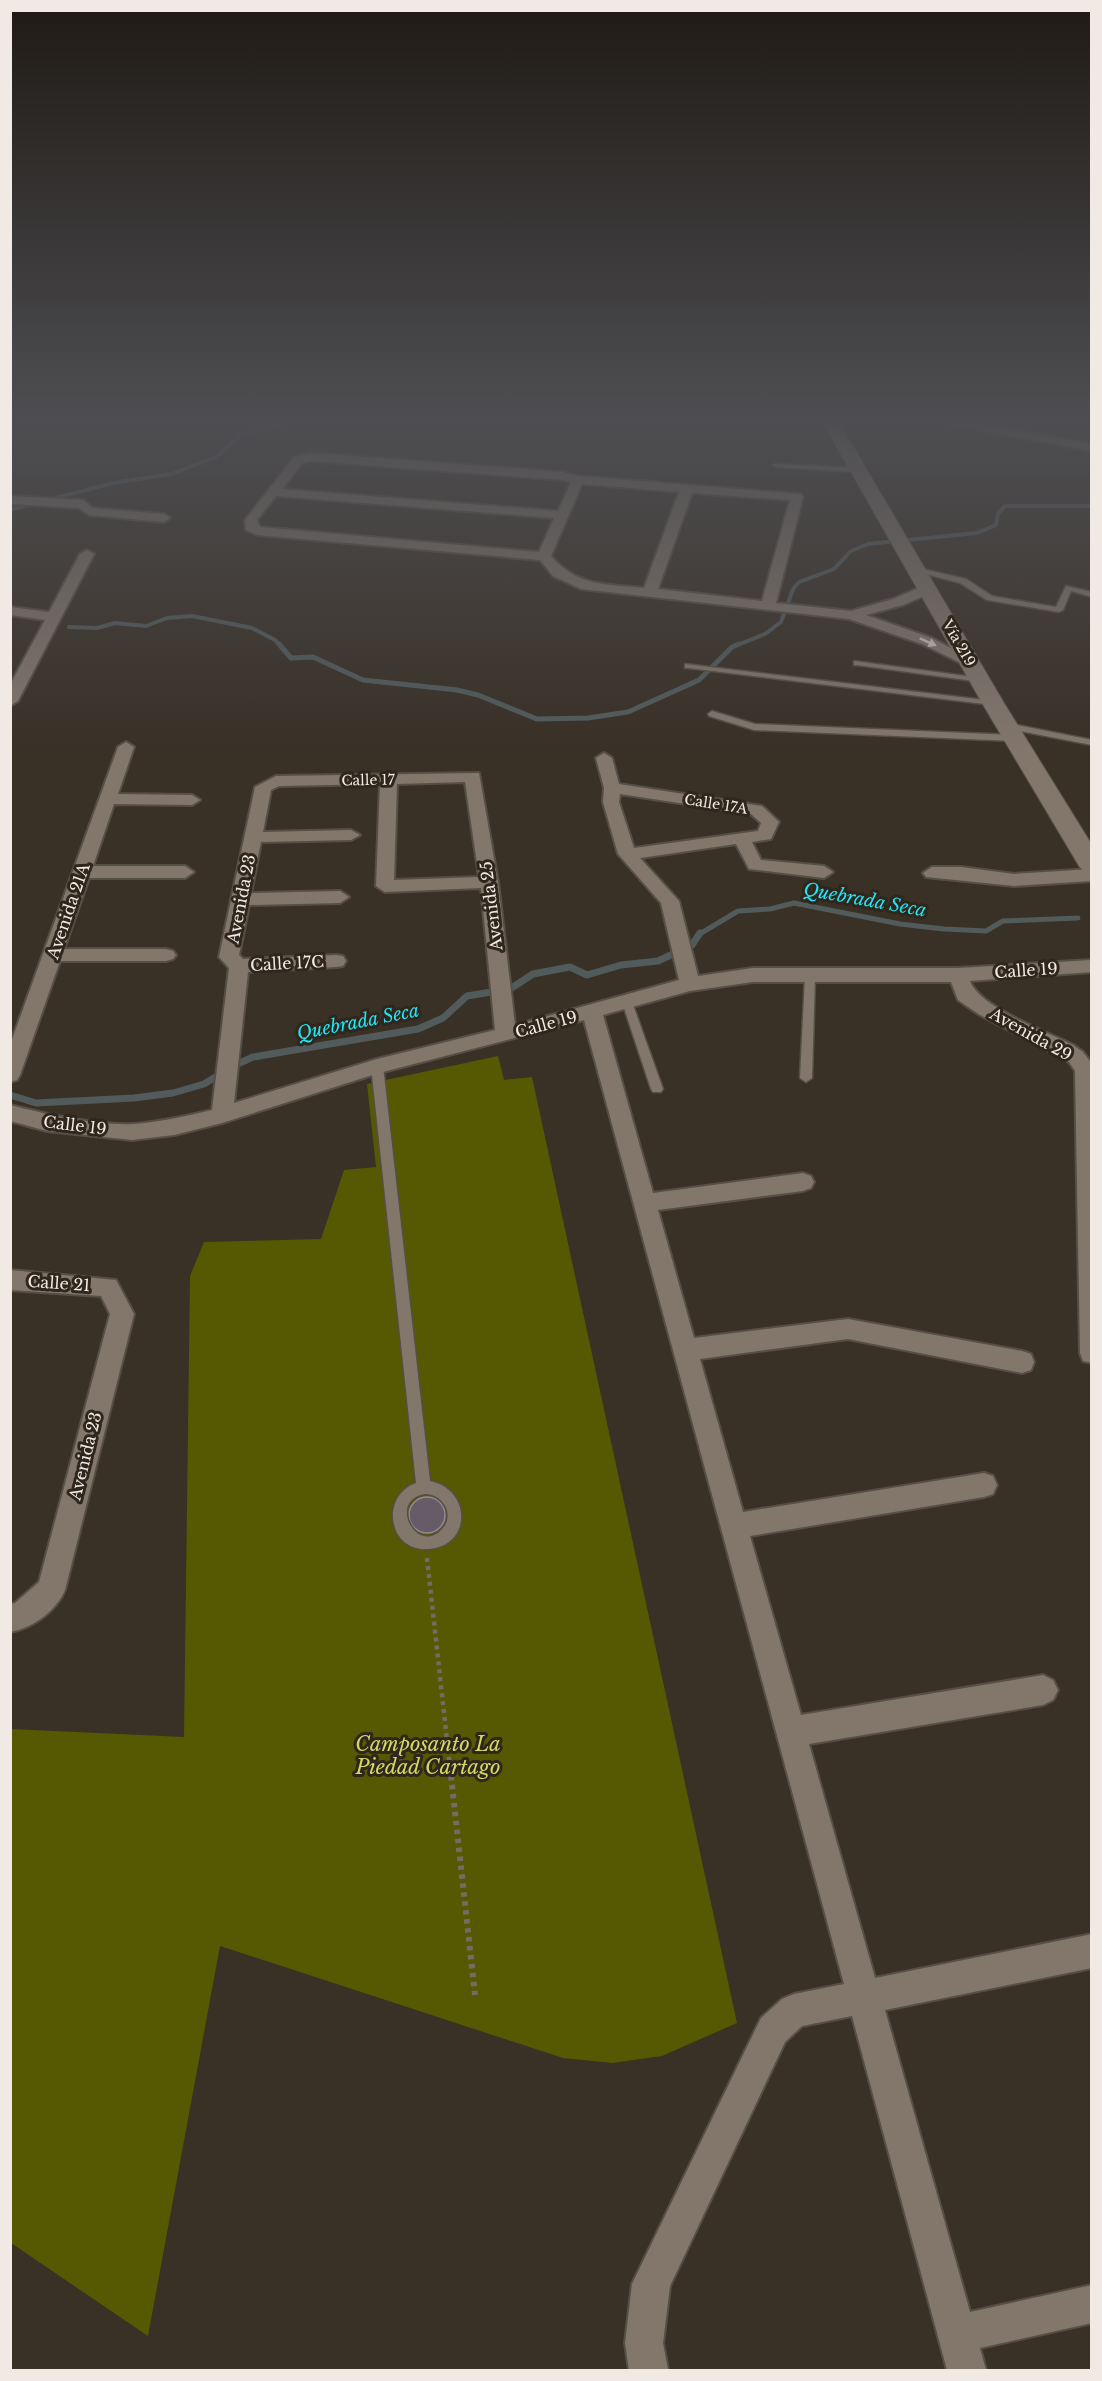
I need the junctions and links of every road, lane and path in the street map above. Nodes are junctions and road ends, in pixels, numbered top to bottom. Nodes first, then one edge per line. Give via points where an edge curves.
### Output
1 (256, 530) edge
2 (555, 530) edge
3 (672, 530) edge
4 (788, 530) edge
5 (894, 530) edge
6 (87, 554) dead end
7 (544, 556) junction
8 (917, 569) junction
9 (928, 589) junction
10 (649, 594) junction
11 (1092, 595) edge
12 (768, 606) junction
13 (10, 612) edge
14 (851, 615) junction
15 (53, 616) junction
16 (970, 662) junction
17 (857, 663) dead end
18 (688, 666) dead end
19 (981, 680) junction
20 (10, 701) edge
21 (993, 703) junction
22 (712, 714) dead end
23 (1010, 732) junction
24 (1092, 743) edge
25 (126, 747) dead end
26 (604, 758) dead end
27 (473, 777) joint
28 (389, 779) junction
29 (263, 787) joint
30 (612, 788) junction
31 (108, 799) junction
32 (192, 800) dead end
33 (351, 835) dead end
34 (253, 837) junction
35 (741, 838) junction
36 (627, 854) junction
37 (1092, 866) edge
38 (82, 872) junction
39 (185, 872) dead end
40 (824, 872) dead end
41 (932, 873) dead end
42 (1092, 875) edge
43 (489, 882) junction
44 (340, 897) dead end
45 (241, 899) junction
46 (53, 955) junction
47 (165, 955) dead end
48 (336, 961) dead end
49 (239, 966) junction
50 (1092, 966) edge
51 (958, 975) junction
52 (810, 976) junction
53 (690, 984) junction
54 (627, 1002) junction
55 (592, 1012) junction
56 (506, 1035) junction
57 (377, 1066) junction
58 (10, 1075) edge
59 (806, 1078) dead end
60 (657, 1089) dead end
61 (10, 1113) edge
62 (222, 1115) junction
63 (803, 1182) dead end
64 (645, 1203) junction
65 (10, 1280) edge
66 (108, 1287) joint
67 (686, 1350) junction
68 (1092, 1353) edge
69 (1022, 1362) dead end
70 (984, 1485) dead end
71 (424, 1488) junction
72 (734, 1527) junction
73 (425, 1542) junction
74 (16, 1617) edge
75 (1043, 1690) dead end
76 (791, 1732) junction
77 (1092, 1951) edge
78 (475, 1995) dead end
79 (862, 1999) junction
80 (1092, 2304) edge
81 (957, 2334) junction
82 (649, 2370) edge
83 (967, 2370) edge

1 - 7 street
2 - 7 street
3 - 10 street
4 - 12 street
5 - 8 main road, Vía 219
6 - 15 street
7 - 10 street via 558,573 581,585
8 - 9 main road, Vía 219
8 - 11 lane via 963,581 990,598 1059,610 1069,588
9 - 14 street
9 - 16 main road, Vía 219
10 - 12 street
12 - 14 street
13 - 15 street
14 -> 16 street via 927,640
15 - 20 street
16 - 19 main road, Vía 219
17 - 19 lane
18 - 21 lane
19 - 21 main road, Vía 219
21 - 23 main road, Vía 219
22 - 23 lane via 754,727
23 - 24 lane
23 - 37 main road, Vía 219
25 - 31 street, Avenida 21A
26 - 30 street
27 - 28 street, Calle 17
27 - 43 street, Avenida 25
28 - 29 street, Calle 17 via 276,781
28 - 43 street via 385,886
29 - 34 street, Avenida 23
30 - 35 street, Calle 17A via 756,810 770,822 765,835
30 - 36 street via 611,802
31 - 32 street
31 - 38 street, Avenida 21A
33 - 34 street
34 - 45 street, Avenida 23
35 - 36 street, Calle 17A
35 - 40 street via 755,865
36 - 53 street via 670,902
38 - 39 street
38 - 46 street, Avenida 21A
41 - 42 street via 1014,880
43 - 56 street, Avenida 25
44 - 45 street
45 - 49 street, Avenida 23 via 230,957
46 - 47 street
46 - 58 street, Avenida 21A
48 - 49 street, Calle 17C
49 - 62 street, Avenida 23
50 - 51 street, Calle 19
51 - 52 street, Calle 19
51 - 68 street, Avenida 29 via 965,995 1066,1050 1085,1070
52 - 53 street, Calle 19 via 753,975
52 - 59 lane
53 - 54 street, Calle 19
54 - 55 street, Calle 19
54 - 60 lane
55 - 56 street, Calle 19
55 - 64 street
56 - 57 street, Calle 19
57 - 62 street, Calle 19
57 - 71 lane
61 - 62 street, Calle 19 via 46,1123 132,1132
63 - 64 street
64 - 67 street
65 - 66 street, Calle 21
66 - 74 street, Avenida 23 via 122,1314 51,1590
67 - 69 street via 848,1329
67 - 72 street
70 - 72 street
71 - 73 lane via 408,1496 399,1519 406,1534
71 - 73 lane via 434,1488 450,1497 456,1514 448,1532
72 - 76 street
73 - 78 path
75 - 76 street
76 - 79 street
77 - 79 street
79 - 81 street
79 - 82 street via 794,2011 773,2030 651,2284 644,2343
80 - 81 street
81 - 83 street

